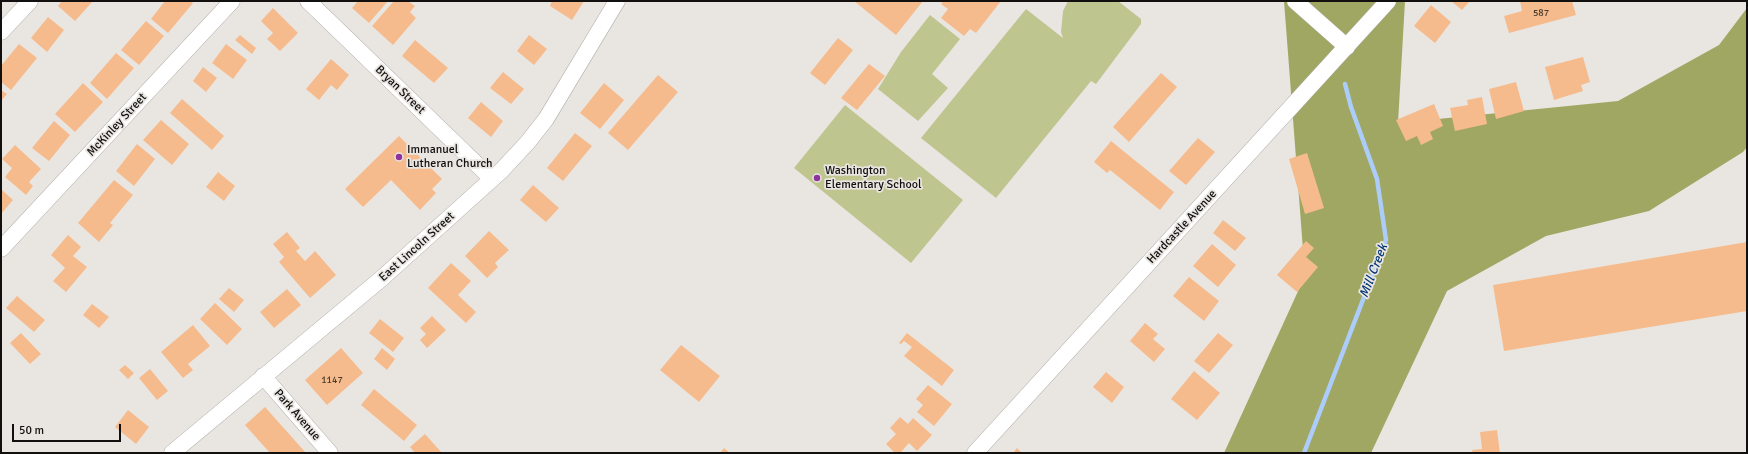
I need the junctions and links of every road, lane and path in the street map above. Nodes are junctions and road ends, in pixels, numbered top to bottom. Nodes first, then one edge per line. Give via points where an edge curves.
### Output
1 (30, 1) edge
2 (232, 1) edge
3 (308, 1) edge
4 (618, 1) edge
5 (1295, 1) edge
6 (1388, 1) edge
7 (1, 32) edge
8 (1347, 47) junction
9 (492, 179) junction
10 (1, 249) edge
11 (263, 376) junction
12 (172, 453) edge
13 (330, 453) edge
14 (975, 453) edge

1 - 7 street
2 - 10 street, McKinley Street
3 - 9 street, Bryan Street
4 - 9 street, East Lincoln Street via 546,119 528,142
5 - 8 street
6 - 8 street, Hardcastle Avenue
8 - 14 street, Hardcastle Avenue
9 - 11 street, East Lincoln Street via 381,279
11 - 12 street, East Lincoln Street
11 - 13 street, Park Avenue

